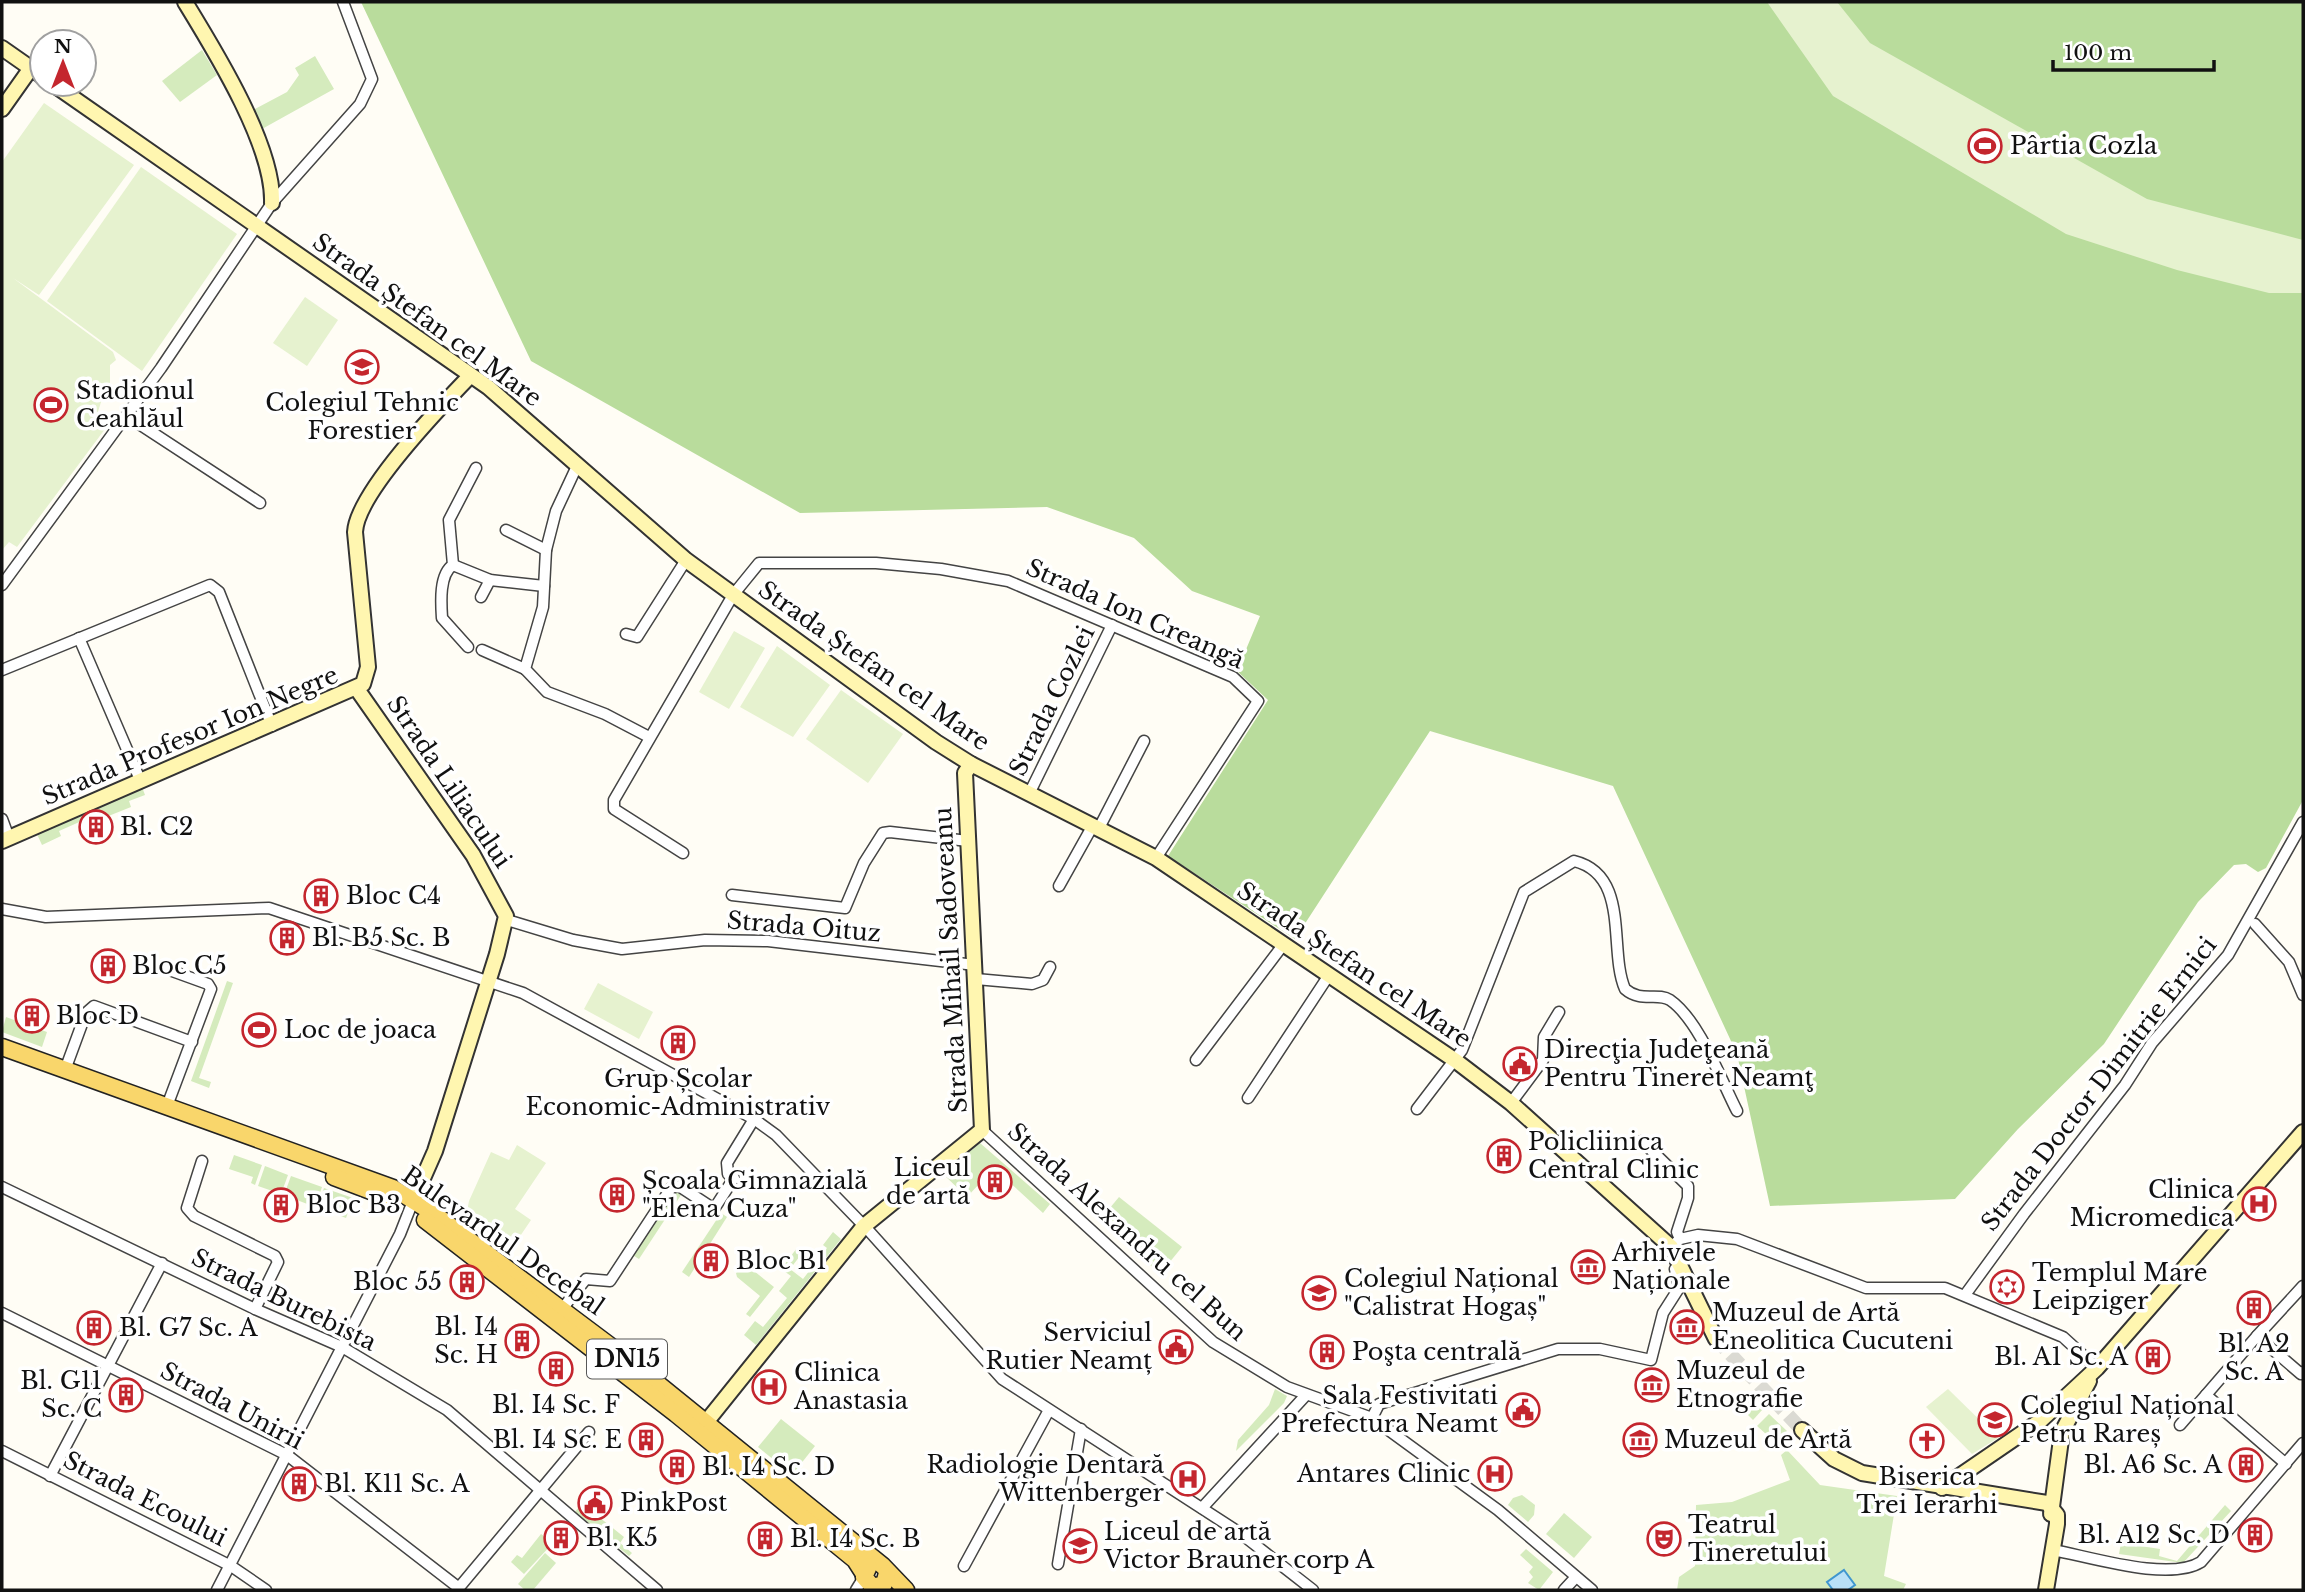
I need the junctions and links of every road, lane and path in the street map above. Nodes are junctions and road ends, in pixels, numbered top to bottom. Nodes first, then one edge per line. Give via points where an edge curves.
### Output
1 (185, 2) edge
2 (343, 2) edge
3 (2, 48) edge
4 (28, 66) edge
5 (28, 81) edge
6 (73, 98) edge
7 (2, 109) edge
8 (272, 203) junction
9 (257, 226) junction
10 (470, 376) junction
11 (127, 416) junction
12 (577, 466) junction
13 (476, 468) dead end
14 (260, 503) dead end
15 (506, 530) dead end
16 (546, 550) junction
17 (686, 560) junction
18 (453, 565) junction
19 (490, 580) junction
20 (2, 585) edge
21 (544, 586) junction
22 (733, 595) junction
23 (481, 597) dead end
24 (1112, 625) junction
25 (626, 634) dead end
26 (79, 638) junction
27 (468, 647) dead end
28 (482, 650) dead end
29 (525, 669) junction
30 (2, 670) edge
31 (357, 689) junction
32 (272, 726) junction
33 (649, 737) junction
34 (1144, 741) dead end
35 (971, 764) junction
36 (141, 782) junction
37 (1029, 794) junction
38 (2, 819) edge
39 (2303, 822) edge
40 (1095, 829) junction
41 (6, 839) edge
42 (968, 841) junction
43 (682, 853) dead end
44 (1156, 858) junction
45 (1059, 886) dead end
46 (732, 895) dead end
47 (2, 909) edge
48 (507, 920) junction
49 (2255, 924) dead end
50 (1283, 945) junction
51 (162, 967) dead end
52 (1050, 967) dead end
53 (975, 972) junction
54 (1329, 975) junction
55 (489, 980) junction
56 (2303, 995) edge
57 (1559, 1012) dead end
58 (192, 1042) junction
59 (2, 1046) edge
60 (2, 1055) edge
61 (1196, 1060) dead end
62 (1456, 1061) junction
63 (65, 1070) junction
64 (1248, 1098) dead end
65 (1511, 1103) junction
66 (167, 1106) junction
67 (1417, 1109) dead end
68 (1737, 1111) dead end
69 (754, 1119) junction
70 (982, 1130) junction
71 (2303, 1132) edge
72 (1642, 1141) dead end
73 (202, 1161) dead end
74 (2, 1186) edge
75 (412, 1206) junction
76 (864, 1226) junction
77 (1675, 1246) junction
78 (162, 1264) junction
79 (2303, 1286) edge
80 (1965, 1295) junction
81 (255, 1309) junction
82 (562, 1309) junction
83 (2, 1313) edge
84 (2257, 1336) junction
85 (1716, 1339) tunnel mouth
86 (342, 1347) junction
87 (109, 1364) junction
88 (2097, 1368) junction
89 (2303, 1372) edge
90 (1306, 1395) junction
91 (2206, 1395) junction
92 (1049, 1410) junction
93 (1372, 1418) junction
94 (707, 1420) junction
95 (2180, 1425) dead end
96 (1081, 1429) junction
97 (1802, 1430) tunnel mouth
98 (589, 1432) dead end
99 (2303, 1443) edge
100 (2, 1451) edge
101 (287, 1455) junction
102 (2286, 1464) junction
103 (50, 1476) junction
104 (2054, 1483) junction
105 (1942, 1488) junction
106 (540, 1490) junction
107 (2037, 1500) junction
108 (2017, 1501) junction
109 (2052, 1507) junction
110 (1202, 1508) junction
111 (2050, 1524) junction
112 (2053, 1550) junction
113 (1058, 1564) dead end
114 (231, 1566) junction
115 (964, 1566) dead end
116 (883, 1568) junction
117 (1576, 1577) junction
118 (869, 1585) edge
119 (458, 1589) edge
120 (218, 1590) edge
121 (265, 1590) edge
122 (657, 1590) edge
123 (906, 1590) edge
124 (1313, 1590) edge
125 (1564, 1590) edge
126 (1592, 1590) edge
127 (2039, 1590) edge
128 (2046, 1590) edge

1 - 8 street via 249,121 273,183
2 - 8 street via 372,79 360,104
3 - 4 street
5 - 7 street
6 - 9 street, Strada Ștefan cel Mare
8 - 9 street
9 - 10 street, Strada Ștefan cel Mare
9 - 11 street
10 - 12 street, Strada Ștefan cel Mare
10 - 31 street, Strada Liliacului via 408,445 358,514 355,532 368,667 366,679
11 - 14 street
11 - 20 street
12 - 16 street via 556,512
12 - 17 street, Strada Ștefan cel Mare
13 - 18 street via 449,520
15 - 16 street
16 - 21 street
17 - 22 street, Strada Ștefan cel Mare
17 - 25 street via 637,638
18 - 19 street
18 - 27 street via 444,581 442,618
19 - 21 street
19 - 23 street
21 - 29 street via 543,607
22 - 24 street, Strada Ion Creangă via 759,563 876,563 1007,581
22 - 33 street
22 - 35 street, Strada Ștefan cel Mare
24 - 37 street, Strada Cozlei
24 - 44 street, Strada Ion Creangă via 1233,677 1258,701
26 - 30 street
26 - 32 street via 203,586 215,587
26 - 36 street
28 - 29 street
29 - 33 street via 547,691
31 - 32 street, Strada Profesor Ion Negre
31 - 48 street, Strada Liliacului via 473,855
32 - 36 street, Strada Profesor Ion Negre
33 - 43 street via 614,800 614,809
34 - 40 street
35 - 37 street, Strada Ștefan cel Mare
35 - 42 street, Strada Mihail Sadoveanu via 965,773
36 - 41 street, Strada Profesor Ion Negre
37 - 40 street, Strada Ștefan cel Mare
38 - 41 street
39 - 80 street, Strada Doctor Dimitrie Ernici via 2228,955 2152,1043
40 - 44 street, Strada Ștefan cel Mare
40 - 45 street
42 - 46 street via 883,834 864,863 845,908
42 - 53 street, Strada Mihail Sadoveanu
44 - 50 street, Strada Ștefan cel Mare
47 - 55 street via 46,917 269,908
48 - 53 street, Strada Oituz via 622,949 705,940 768,941
48 - 55 street
49 - 56 street via 2289,962
50 - 54 street, Strada Ștefan cel Mare
50 - 61 street
51 - 58 street via 211,989
52 - 53 street, Strada Oituz via 1043,980 1032,985
53 - 70 street, Strada Mihail Sadoveanu
54 - 62 street, Strada Ștefan cel Mare
54 - 64 street
55 - 69 street via 523,993
55 - 75 street via 435,1150
57 - 65 street via 1544,1037 1543,1060
58 - 63 street via 94,1006 86,1013
58 - 66 street
59 - 63 main road, Bulevardul Decebal / DN15
60 - 75 main road, Bulevardul Decebal / DN15
62 - 65 street, Strada Ștefan cel Mare
62 - 67 street
62 - 68 street via 1524,892 1574,861 1595,872 1614,905 1625,989 1633,996 1669,999 1681,1010
63 - 66 main road, Bulevardul Decebal / DN15
65 - 77 street, Strada Ștefan cel Mare
66 - 75 main road, Bulevardul Decebal / DN15 via 375,1180
69 - 76 street via 776,1135
69 - 82 street via 727,1163 728,1174 734,1178 714,1209 679,1186 671,1188 610,1281 586,1279
70 - 76 street, Strada Mihail Sadoveanu
70 - 90 street, Strada Alexandru cel Bun via 1213,1342
71 - 88 street
72 - 77 street via 1688,1186
73 - 81 street via 187,1208 194,1216 275,1256 278,1262
74 - 78 street, Strada Burebista
75 - 82 main road, Bulevardul Decebal / DN15
75 - 86 street
75 - 118 main road, Bulevardul Decebal / DN15 via 844,1551
76 - 92 street via 1002,1378
76 - 94 street, Strada Mihail Sadoveanu
77 - 80 street via 1707,1234 1737,1239 1866,1288 1931,1286
77 - 85 street, Strada Ștefan cel Mare
77 - 93 street via 1679,1288 1663,1313 1651,1360 1600,1349 1558,1349 1378,1404
78 - 81 street, Strada Burebista
78 - 87 street
79 - 84 street
80 - 88 street via 2063,1336
81 - 86 street, Strada Burebista
82 - 94 main road, Bulevardul Decebal / DN15
83 - 87 street, Strada Unirii
84 - 89 street
84 - 91 street
86 - 101 street
86 - 106 street, Strada Burebista via 447,1410
87 - 101 street, Strada Unirii
87 - 103 street
88 - 104 street via 2062,1432
88 - 105 street via 2040,1421
90 - 93 street, Strada Alexandru cel Bun
90 - 110 street
91 - 95 street
91 - 102 street
92 - 96 street
92 - 115 street
93 - 117 street, Strada Alexandru cel Bun via 1497,1510
94 - 116 main road, Bulevardul Decebal / DN15
96 - 110 street
96 - 113 street
97 - 105 street via 1834,1459 1862,1474
98 - 106 street
99 - 102 street
100 - 103 street, Strada Ecoului
101 - 114 street
101 - 119 street, Strada Unirii
102 - 112 street via 2201,1562 2189,1569 2154,1569
103 - 114 street, Strada Ecoului
104 - 107 street
104 - 109 street
105 - 108 street
106 - 119 street
106 - 122 street, Strada Burebista
107 - 108 street
107 - 109 street
108 - 111 street via 2039,1510
109 - 111 street
109 - 112 street via 2057,1524
110 - 124 street
111 - 127 street
112 - 128 street
114 - 120 street
114 - 121 street, Strada Ecoului
116 - 118 main road, DN15 via 870,1565
116 - 123 main road, Bulevardul Decebal / DN15
117 - 125 street
117 - 126 street, Strada Alexandru cel Bun

